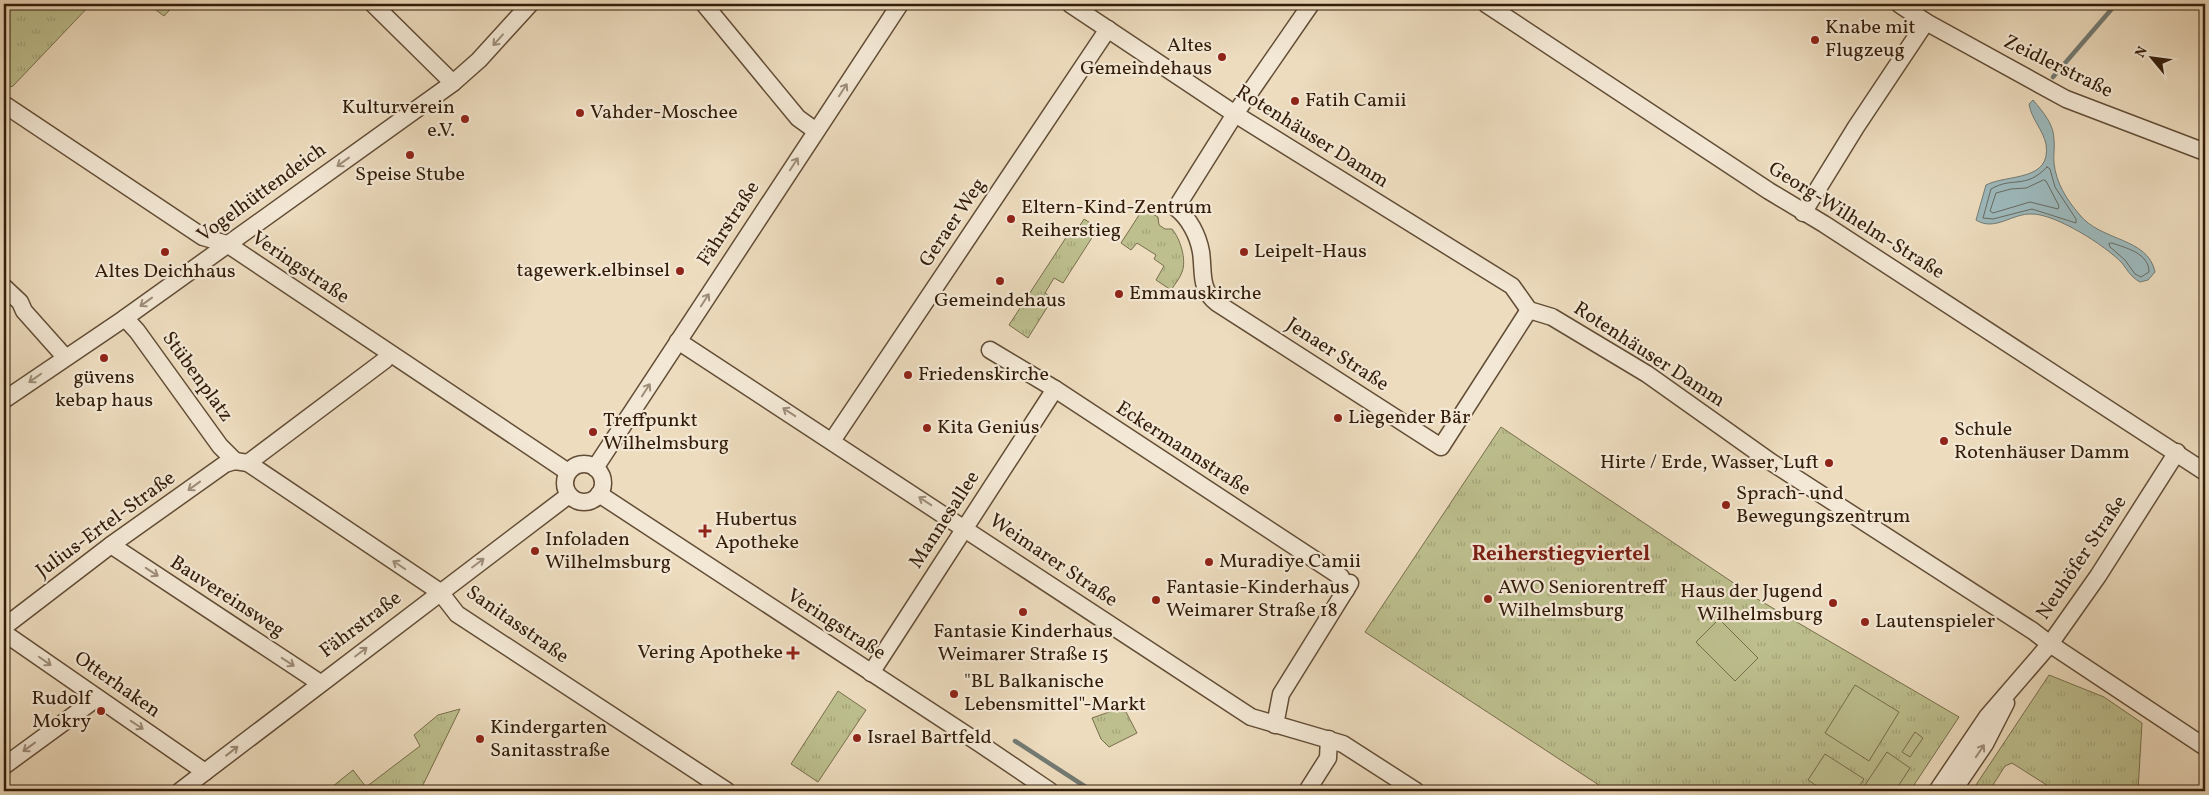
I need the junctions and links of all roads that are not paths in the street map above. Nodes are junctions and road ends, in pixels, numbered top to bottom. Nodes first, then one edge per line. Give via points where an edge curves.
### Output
1 (373, 4) edge
2 (530, 4) edge
3 (704, 4) edge
4 (900, 4) edge
5 (1070, 4) edge
6 (1311, 4) edge
7 (1486, 4) edge
8 (1899, 4) edge
9 (1926, 22) junction
10 (1108, 29) junction
11 (453, 82) junction
12 (5, 105) dead end
13 (1236, 114) junction
14 (816, 131) junction
15 (2205, 152) edge
16 (1803, 213) junction
17 (227, 244) junction
18 (4, 287) edge
19 (1529, 310) junction
20 (125, 318) junction
21 (678, 341) junction
22 (990, 350) dead end
23 (390, 354) junction
24 (66, 357) junction
25 (1055, 389) junction
26 (4, 400) edge
27 (832, 441) junction
28 (2177, 452) junction
29 (241, 462) junction
30 (595, 468) junction
31 (568, 472) junction
32 (2205, 472) edge
33 (600, 494) junction
34 (569, 495) junction
35 (965, 528) junction
36 (111, 545) junction
37 (440, 592) junction
38 (4, 627) edge
39 (4, 636) edge
40 (2050, 644) junction
41 (871, 673) junction
42 (320, 683) junction
43 (2015, 683) junction
44 (97, 698) junction
45 (1275, 725) junction
46 (1329, 740) junction
47 (2205, 747) edge
48 (4, 766) edge
49 (205, 772) junction
50 (180, 791) edge
51 (727, 791) edge
52 (1050, 791) edge
53 (1307, 791) edge
54 (1416, 791) edge
55 (1937, 791) edge
56 (1953, 791) edge

1 - 11 street
2 -> 11 street, Vogelhüttendeich via 479,60
3 - 14 street via 798,118
14 -> 4 street, Fährstraße
5 - 10 street, Rotenhäuser Damm
6 - 13 street
7 - 16 street, Georg-Wilhelm-Straße
8 - 9 street, Zeidlerstraße
9 - 15 street, Zeidlerstraße via 2066,99
9 - 16 street
10 - 13 street, Rotenhäuser Damm
10 - 27 street, Geraer Weg
11 -> 17 street, Vogelhüttendeich
12 - 17 street, Veringstraße via 203,238
13 - 19 street, Rotenhäuser Damm via 1512,286
13 - 19 street, Jenaer Straße via 1176,208 1187,220 1199,243 1204,286 1211,298 1441,447
21 -> 14 street, Fährstraße
16 - 28 street, Georg-Wilhelm-Straße
17 -> 20 street, Vogelhüttendeich
17 - 23 street, Veringstraße
18 - 24 street
19 - 40 street, Rotenhäuser Damm via 1552,317 1646,374 1771,462
20 - 24 street, Vogelhüttendeich
20 - 29 street, Stübenplatz via 220,446
27 -> 21 street, Weimarer Straße
30 -> 21 street, Fährstraße
22 - 25 street, Eckermannstraße
23 - 29 street, Julius-Ertel-Straße
23 - 31 street, Veringstraße
24 -> 26 street, Vogelhüttendeich
25 - 35 street, Mannesallee
25 - 45 street, Eckermannstraße via 1341,577 1348,587 1281,694
35 -> 27 street, Weimarer Straße
28 - 32 street, Georg-Wilhelm-Straße
28 - 40 street, Neuhöfer Straße via 2098,576
29 -> 36 street, Julius-Ertel-Straße via 225,464
37 -> 29 street, Sanitasstraße
30 - 31 street via 580,464
30 - 33 street via 602,480
31 - 34 street via 565,484
33 - 34 street via 584,502
33 - 41 street, Veringstraße
37 -> 34 street, Fährstraße
35 - 41 street, Mannesallee
35 - 45 street, Weimarer Straße via 1251,717
36 - 38 street, Julius-Ertel-Straße
36 -> 42 street, Bauvereinsweg
42 -> 37 street, Fährstraße
37 - 51 street, Sanitasstraße via 457,614
39 -> 44 street, Otterhaken
40 - 43 street, Neuhöfer Straße
40 - 47 street, Rotenhäuser Damm
41 - 52 street, Veringstraße
49 -> 42 street, Fährstraße
43 - 55 street, Neuhöfer Straße via 1987,716
56 -> 43 street, Neuhöfer Straße via 1989,737
44 -> 48 street
44 -> 49 street, Otterhaken
45 - 46 street, Weimarer Straße
46 - 53 street via 1328,758
46 - 54 street, Weimarer Straße via 1343,744
49 - 50 street, Fährstraße

